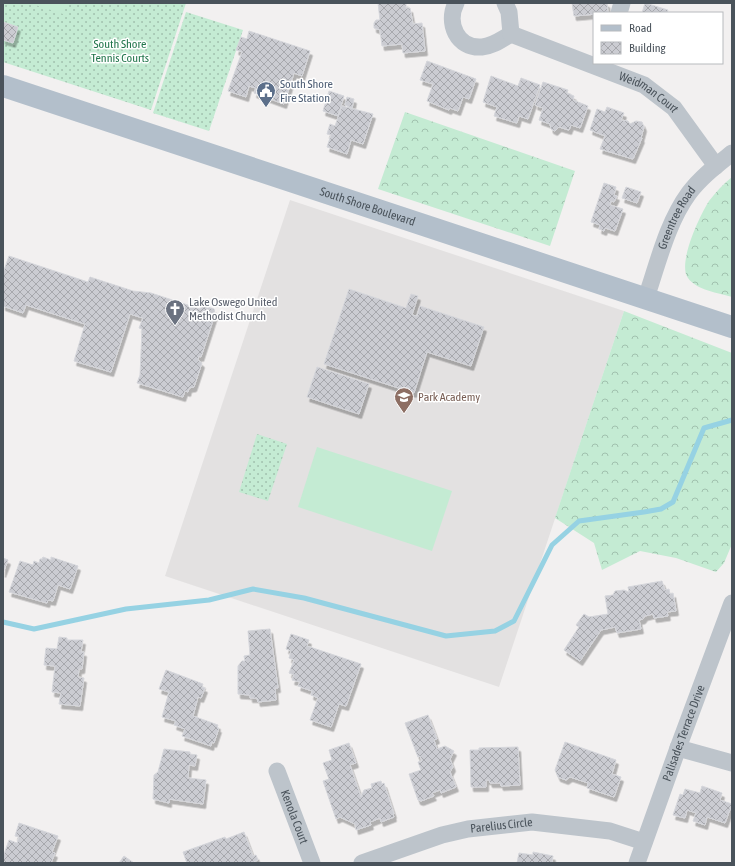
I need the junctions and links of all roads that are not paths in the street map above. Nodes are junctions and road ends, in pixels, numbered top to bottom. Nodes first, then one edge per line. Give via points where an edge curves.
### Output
1 (456, 3) edge
2 (505, 3) edge
3 (511, 34) junction
4 (593, 62) edge
5 (604, 66) edge
6 (3, 86) edge
7 (732, 153) edge
8 (716, 166) junction
9 (646, 298) junction
10 (732, 327) edge
11 (732, 603) edge
12 (678, 748) junction
13 (732, 763) edge
14 (277, 771) dead end
15 (644, 842) junction
16 (312, 863) edge
17 (362, 863) edge
18 (637, 863) edge

1 - 3 street via 452,13 452,24 455,34 461,41 470,46 480,47 490,45
2 - 3 street via 509,12
3 - 4 street, Weidman Court
5 - 8 street, Weidman Court via 661,97 683,118
6 - 9 main road, South Shore Boulevard
7 - 8 street, Greentree Road
8 - 9 street, Greentree Road via 695,186 680,209 669,232
9 - 10 main road, South Shore Boulevard
11 - 12 street, Palisades Terrace Drive
12 - 13 street
12 - 15 street, Palisades Terrace Drive
14 - 16 street, Kenola Court
15 - 17 street, Parelius Circle via 610,831 532,822 494,825 448,834
15 - 18 street, Palisades Terrace Drive

